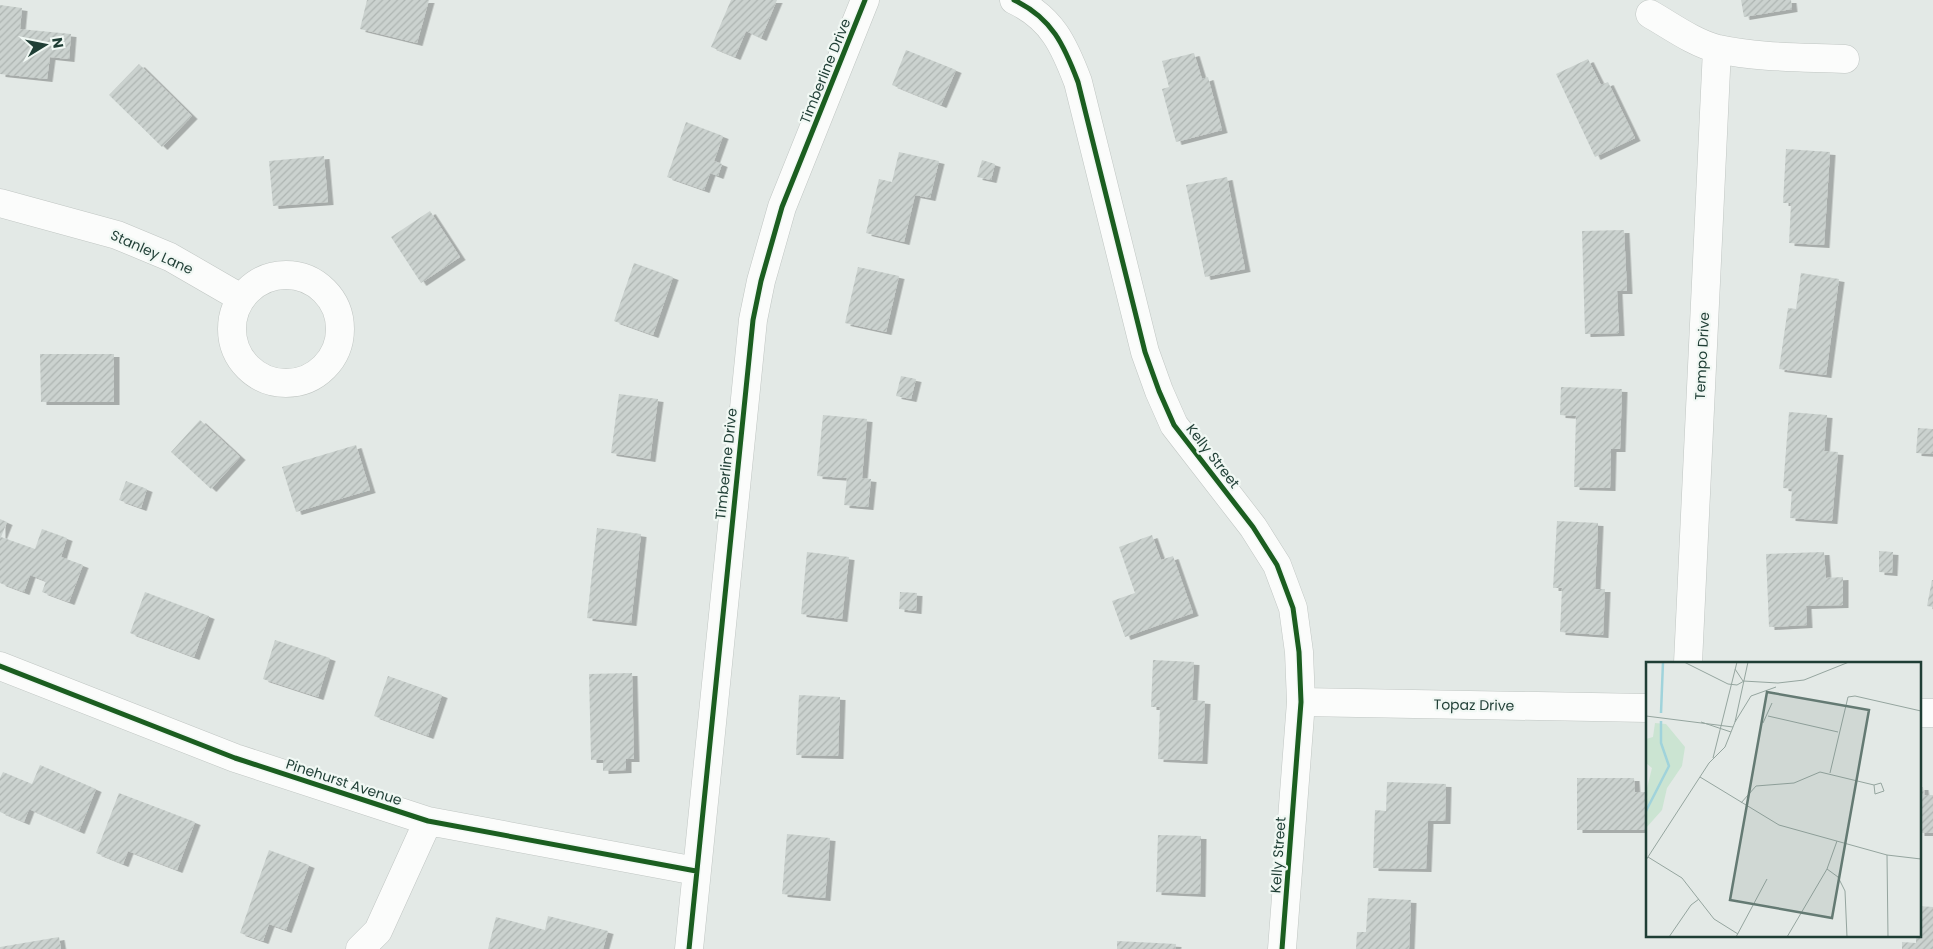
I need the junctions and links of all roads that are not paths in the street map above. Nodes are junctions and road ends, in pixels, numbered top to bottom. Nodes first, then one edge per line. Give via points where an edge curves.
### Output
1 (865, 0) edge
2 (1014, 0) edge
3 (1650, 14) dead end
4 (1717, 49) junction
5 (1845, 59) dead end
6 (0, 203) edge
7 (241, 298) dead end
8 (1688, 662) edge
9 (0, 666) edge
10 (1301, 702) junction
11 (1646, 708) edge
12 (1920, 713) edge
13 (1933, 713) edge
14 (428, 821) junction
15 (696, 871) junction
16 (360, 949) edge
17 (689, 949) edge
18 (1282, 949) edge

1 - 15 street, Timberline Drive via 782,207 760,281 753,320
2 - 10 street, Kelly Street via 1050,25 1066,50 1078,82 1145,352 1174,424 1253,527 1277,565 1293,608
3 - 4 street
4 - 5 street
4 - 8 street, Tempo Drive
6 - 7 street, Stanley Lane via 117,235 170,257
9 - 14 street, Pinehurst Avenue via 235,758
10 - 11 street, Topaz Drive
10 - 18 street, Kelly Street
12 - 13 street
14 - 15 street, Pinehurst Avenue
14 - 16 street via 378,931
15 - 17 street, Timberline Drive

